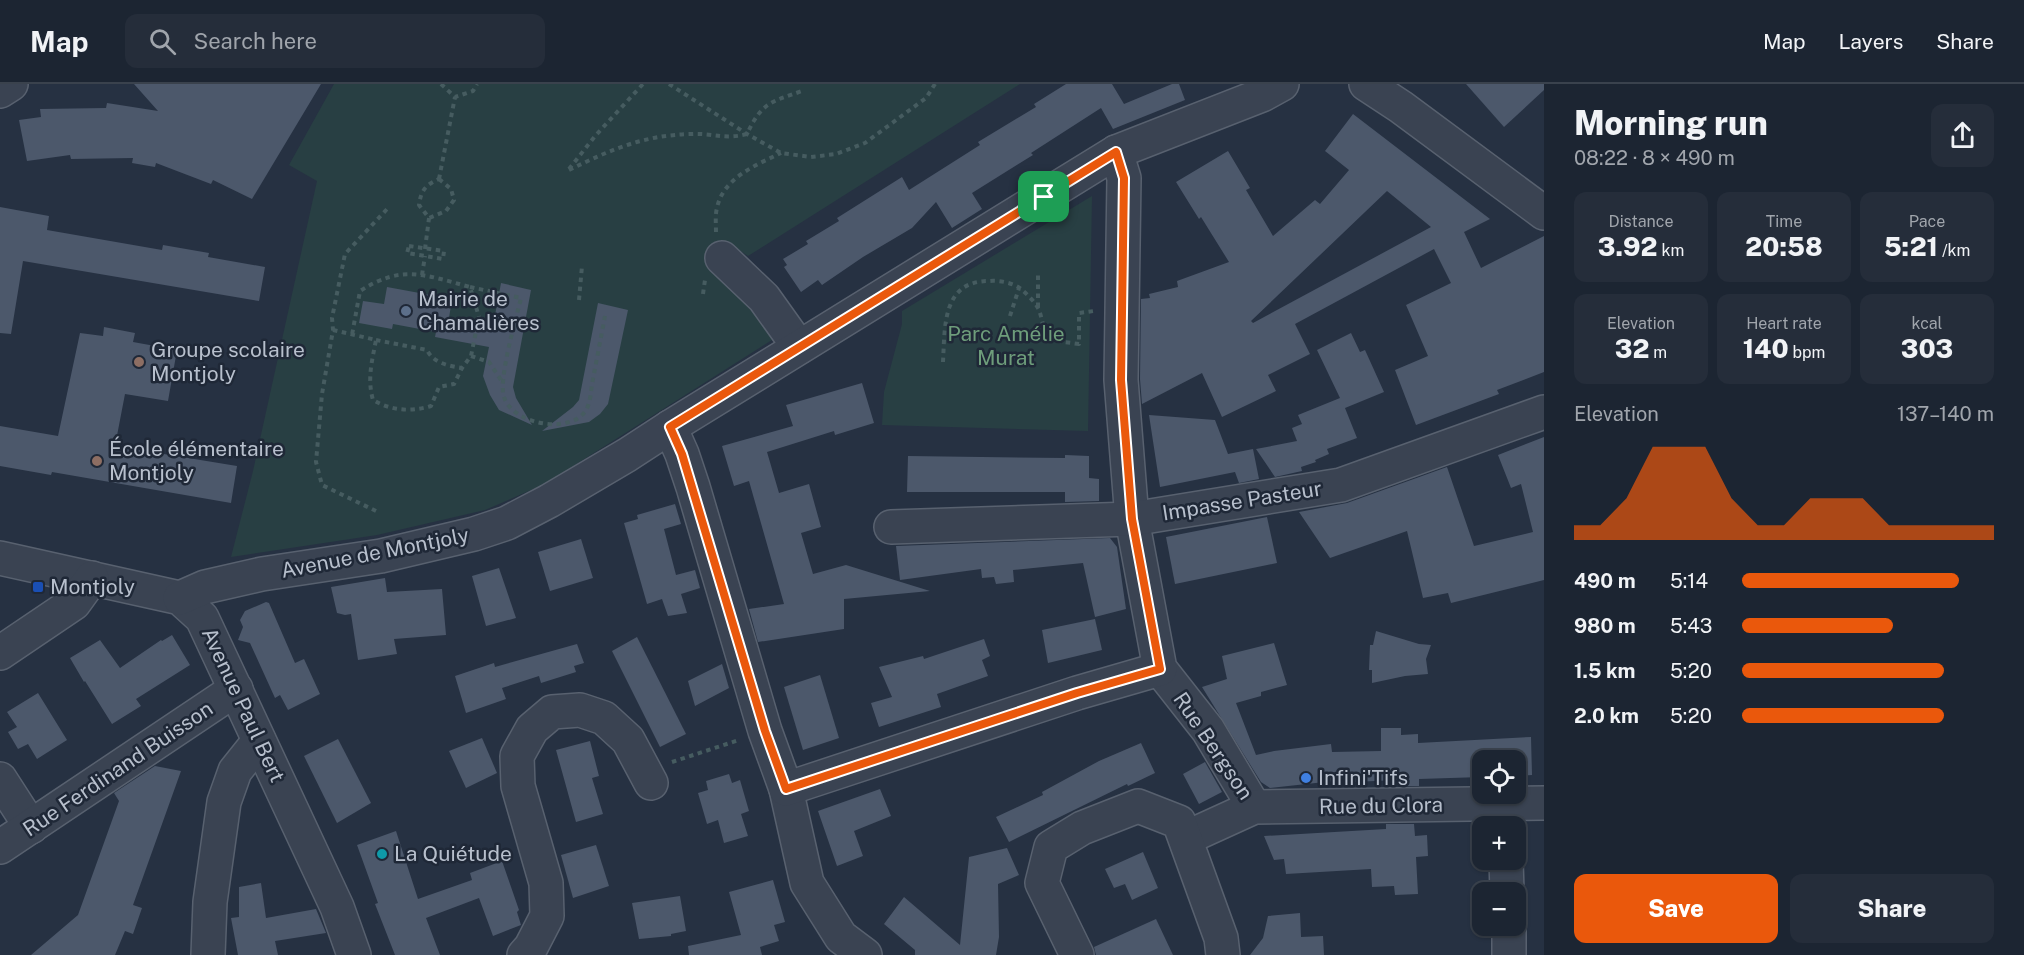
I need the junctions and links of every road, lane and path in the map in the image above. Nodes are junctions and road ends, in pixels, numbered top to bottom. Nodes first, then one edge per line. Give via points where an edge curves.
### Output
1 (11, 84) edge
2 (441, 84) edge
3 (477, 84) edge
4 (643, 84) edge
5 (669, 84) edge
6 (934, 84) edge
7 (1282, 84) edge
8 (1366, 84) edge
9 (0, 91) edge
10 (802, 91) dead end
11 (455, 97) junction
12 (747, 134) junction
13 (1116, 152) junction
14 (782, 153) junction
15 (439, 179) junction
16 (388, 208) dead end
17 (1544, 213) edge
18 (429, 218) junction
19 (719, 247) joint
20 (425, 249) junction
21 (425, 256) junction
22 (582, 266) dead end
23 (1038, 274) dead end
24 (422, 275) junction
25 (470, 287) junction
26 (1019, 287) junction
27 (579, 300) dead end
28 (1121, 304) junction
29 (1038, 308) junction
30 (605, 316) dead end
31 (1010, 316) dead end
32 (333, 330) junction
33 (352, 335) junction
34 (376, 340) junction
35 (799, 347) junction
36 (471, 356) junction
37 (943, 362) dead end
38 (462, 368) junction
39 (503, 383) junction
40 (1544, 412) edge
41 (670, 427) junction
42 (376, 511) dead end
43 (1132, 519) junction
44 (891, 527) dead end
45 (0, 558) edge
46 (92, 578) junction
47 (180, 598) junction
48 (0, 653) edge
49 (1160, 669) junction
50 (236, 690) junction
51 (765, 731) junction
52 (264, 753) junction
53 (649, 776) joint
54 (0, 778) edge
55 (786, 789) junction
56 (1544, 803) edge
57 (1254, 807) junction
58 (1505, 816) edge
59 (31, 828) junction
60 (1186, 838) junction
61 (0, 847) edge
62 (1509, 936) edge
63 (208, 955) edge
64 (354, 955) edge
65 (524, 955) edge
66 (865, 955) edge
67 (1077, 955) edge
68 (1223, 955) edge
69 (1509, 955) edge

1 - 9 street
2 - 11 path
3 - 11 path via 473,91
4 - 12 path via 569,170 616,147 655,136 695,134 732,138
5 - 12 path
6 - 14 path via 926,98 865,143 836,154 811,157
7 - 13 street, Avenue de Montjoly
8 - 17 street
10 - 12 path via 767,103
11 - 15 path
12 - 14 path
13 - 28 street, Rue Bergson via 1124,178
13 - 35 street, Avenue de Montjoly
14 - 19 path via 754,166 723,190 717,208
15 - 18 path via 427,184 420,194 419,205
15 - 18 path via 451,189 454,200 446,211
16 - 32 path via 345,254
18 - 20 path
19 - 35 street via 764,298
20 - 21 path via 409,246 407,253
20 - 21 path via 444,251 443,260
21 - 24 path
22 - 27 path
23 - 29 path
24 - 25 path
24 - 33 path via 387,277 360,291
25 - 36 path via 479,317
25 - 39 path via 521,298
26 - 29 path
26 - 31 path
26 - 37 path via 997,280 978,281 957,291 946,321
28 - 29 path via 1079,313 1079,344 1050,340
28 - 43 street, Rue Bergson via 1121,380
30 - 39 path via 587,409 574,420 550,425 525,420 504,398
32 - 33 path
32 - 42 path via 316,462 322,485
33 - 34 path
34 - 38 path via 427,350 438,362
34 - 38 path via 370,388 373,400 382,405 416,411 431,406 439,387 454,384
35 - 41 street, Avenue de Montjoly
36 - 38 path
36 - 39 path via 489,362
40 - 43 street, Impasse Pasteur via 1341,485
41 - 47 street, Avenue de Montjoly via 507,523 381,556 205,587
41 - 51 street via 693,487
43 - 44 street, Impasse Pasteur
43 - 49 street, Rue Bergson
45 - 46 street, Avenue Paul Bert
46 - 47 street, Avenue Paul Bert
46 - 48 street via 74,603
47 - 50 street, Avenue Paul Bert via 202,618
49 - 55 street
49 - 57 street, Rue Bergson via 1208,730
50 - 52 street, Avenue Paul Bert
50 - 59 street, Rue Ferdinand Buisson
51 - 53 path
51 - 55 street
52 - 63 street via 235,771 224,802 210,902
52 - 64 street, Avenue Paul Bert via 337,907
53 - 65 street via 628,740 604,718 580,710 552,712 531,729 517,756 518,786 546,883 547,916
54 - 59 street
55 - 66 street via 807,883 841,937
56 - 58 street, Rue du Clora
57 - 58 street, Rue du Clora
57 - 60 street
59 - 61 street, Rue Ferdinand Buisson
60 - 67 street via 1179,822 1138,806 1082,828 1051,847 1042,883
60 - 68 street via 1221,938
62 - 69 street

